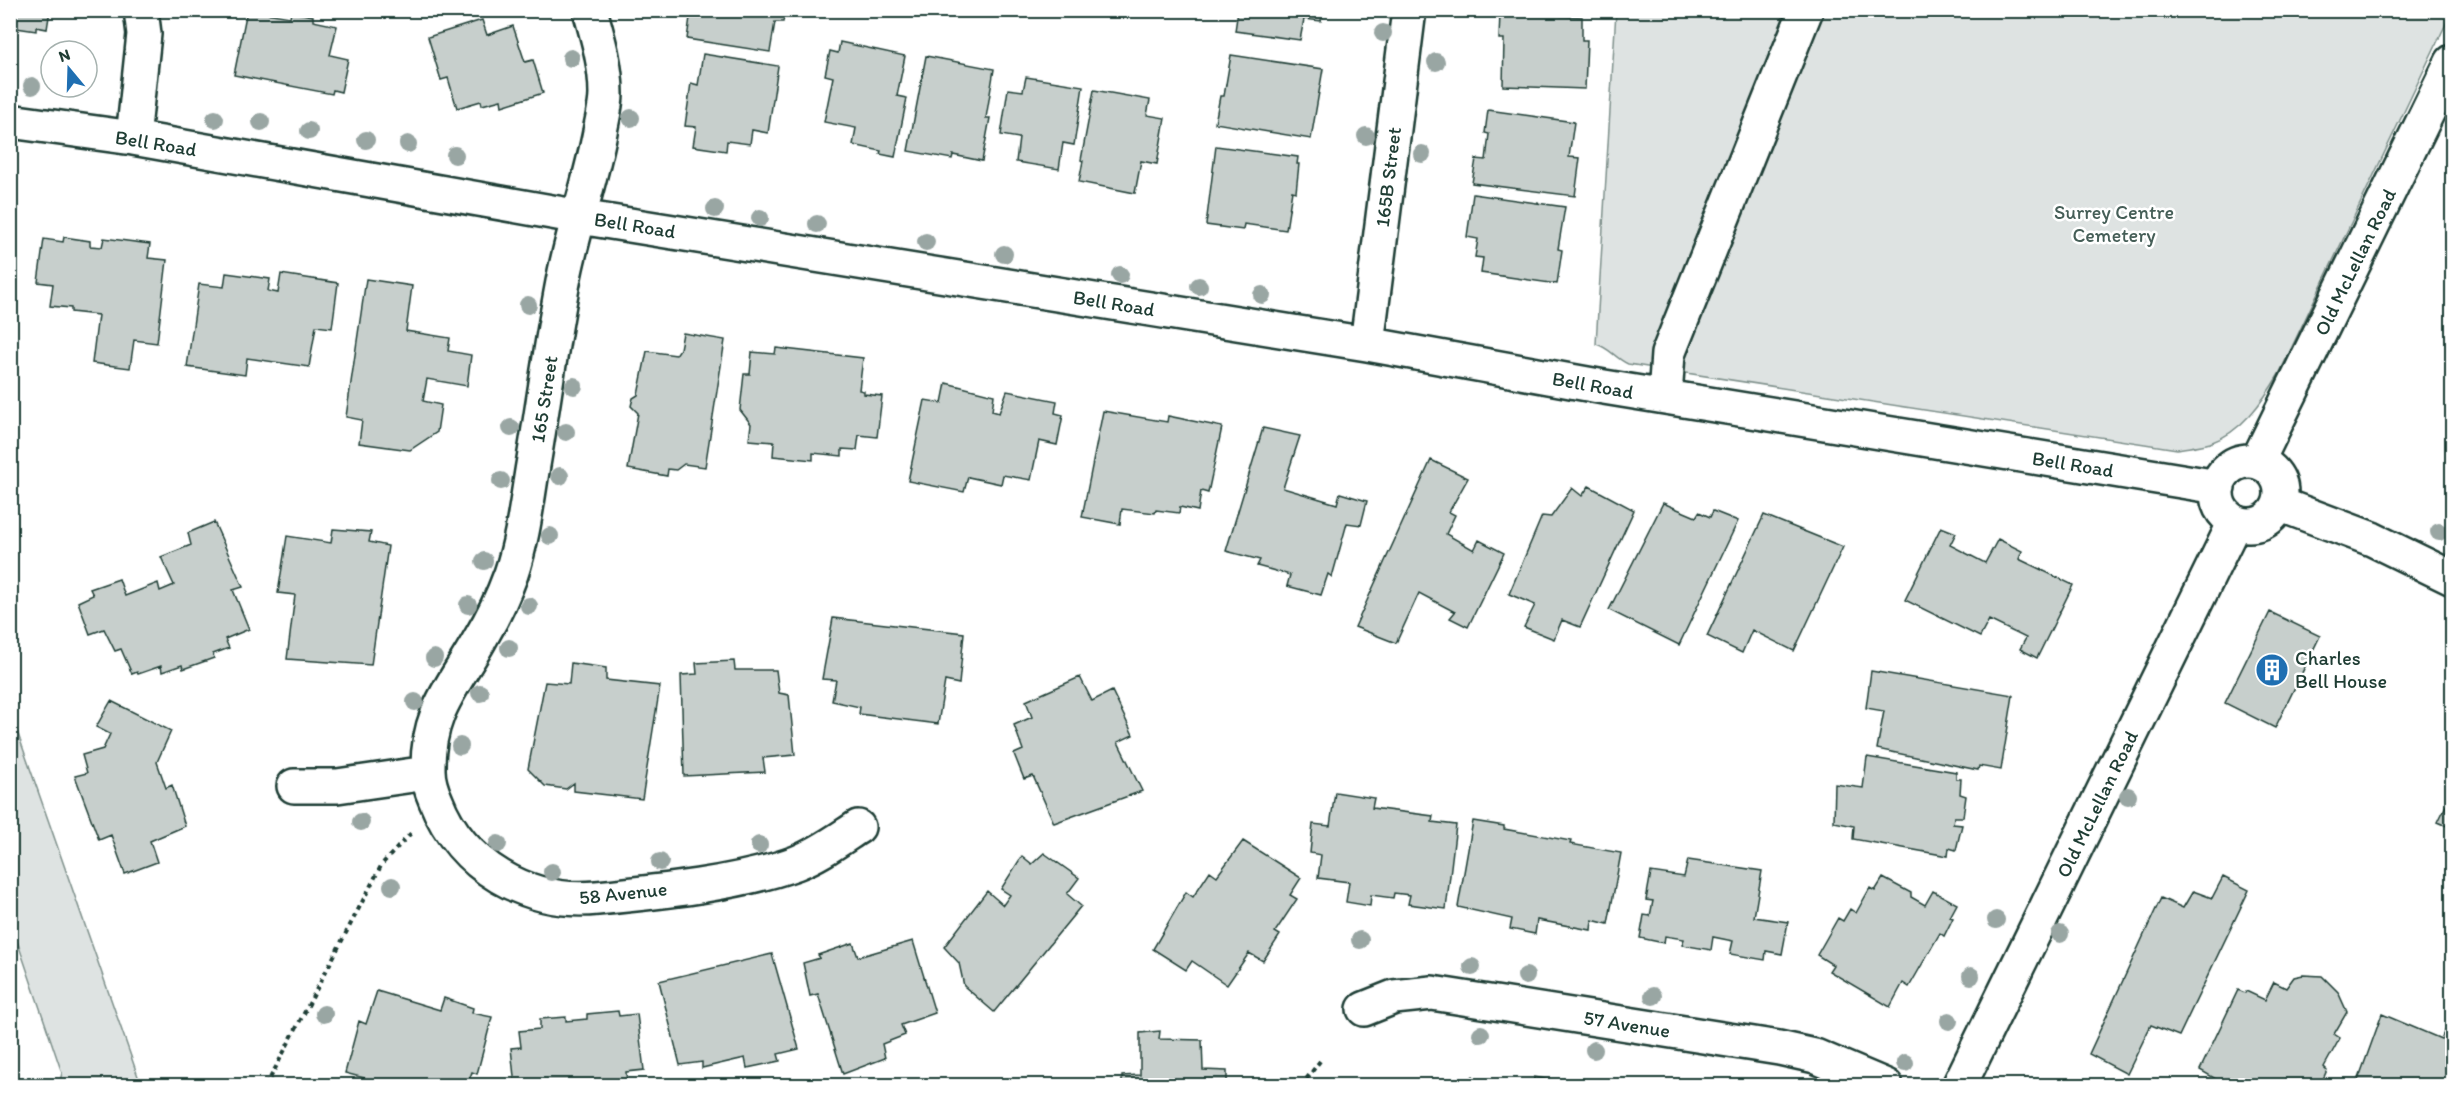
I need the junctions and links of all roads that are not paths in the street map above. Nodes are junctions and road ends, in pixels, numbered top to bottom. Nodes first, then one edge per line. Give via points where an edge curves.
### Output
1 (141, 10) edge
2 (590, 10) edge
3 (1409, 10) edge
4 (1806, 10) edge
5 (2452, 62) edge
6 (10, 121) edge
7 (133, 138) junction
8 (580, 217) junction
9 (1367, 344) junction
10 (1665, 396) junction
11 (2257, 462) junction
12 (2218, 488) junction
13 (2279, 504) junction
14 (2235, 522) junction
15 (2452, 578) edge
16 (427, 773) junction
17 (294, 786) dead end
18 (858, 827) dead end
19 (1364, 1009) dead end
20 (1886, 1086) edge
21 (1959, 1086) edge

1 - 7 street via 144,34
2 - 8 street, 165 Street via 603,59 607,96
3 - 9 street, 165B Street
4 - 10 street via 1668,354
5 - 11 street, Old McLellan Road
6 - 7 street, Bell Road
7 - 8 street, Bell Road
8 - 9 street, Bell Road
8 - 16 street, 165 Street via 565,271 524,523 512,572 479,641 440,705 429,742
9 - 10 street, Bell Road
10 - 12 street, Bell Road
11 - 12 street via 2236,464 2221,477
11 - 13 street via 2267,466 2280,483
12 - 14 street via 2220,507
13 - 14 street via 2274,514 2256,525
13 - 15 street via 2372,539
14 - 21 street, Old McLellan Road
16 - 17 street via 337,786
16 - 18 street, 58 Avenue via 441,816 459,843 485,868 543,896 579,900 765,872 827,848
19 - 20 street, 57 Avenue via 1394,997 1432,993 1779,1048 1815,1056

